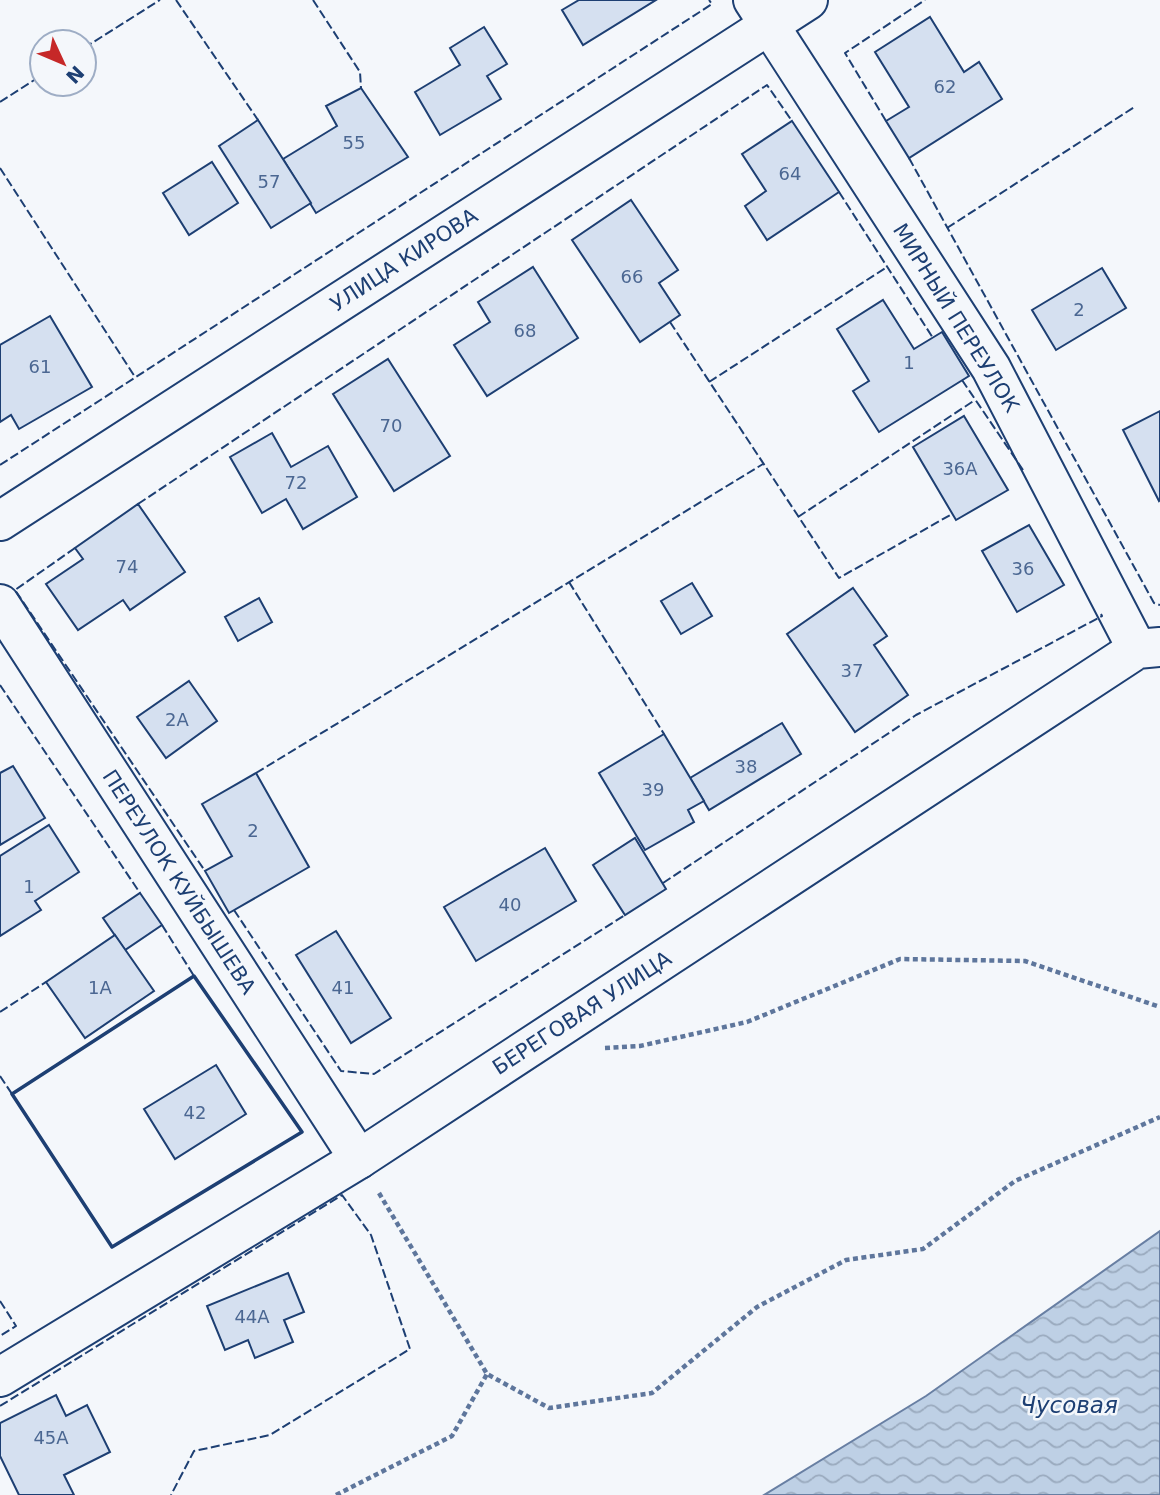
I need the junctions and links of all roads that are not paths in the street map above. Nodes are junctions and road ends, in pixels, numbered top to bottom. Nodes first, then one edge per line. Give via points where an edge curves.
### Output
1 (808, 0) edge
2 (761, 12) edge
3 (0, 521) edge
4 (0, 604) edge
5 (1149, 648) edge
6 (359, 1159) junction
7 (0, 1377) edge

1 - 2 street, УЛИЦА КИРОВА
2 - 3 street, УЛИЦА КИРОВА
2 - 5 street, МИРНЫЙ ПЕРЕУЛОК via 991,368
4 - 6 street, ПЕРЕУЛОК КУЙБЫШЕВА
5 - 6 street, БЕРЕГОВАЯ УЛИЦА
6 - 7 street, БЕРЕГОВАЯ УЛИЦА

